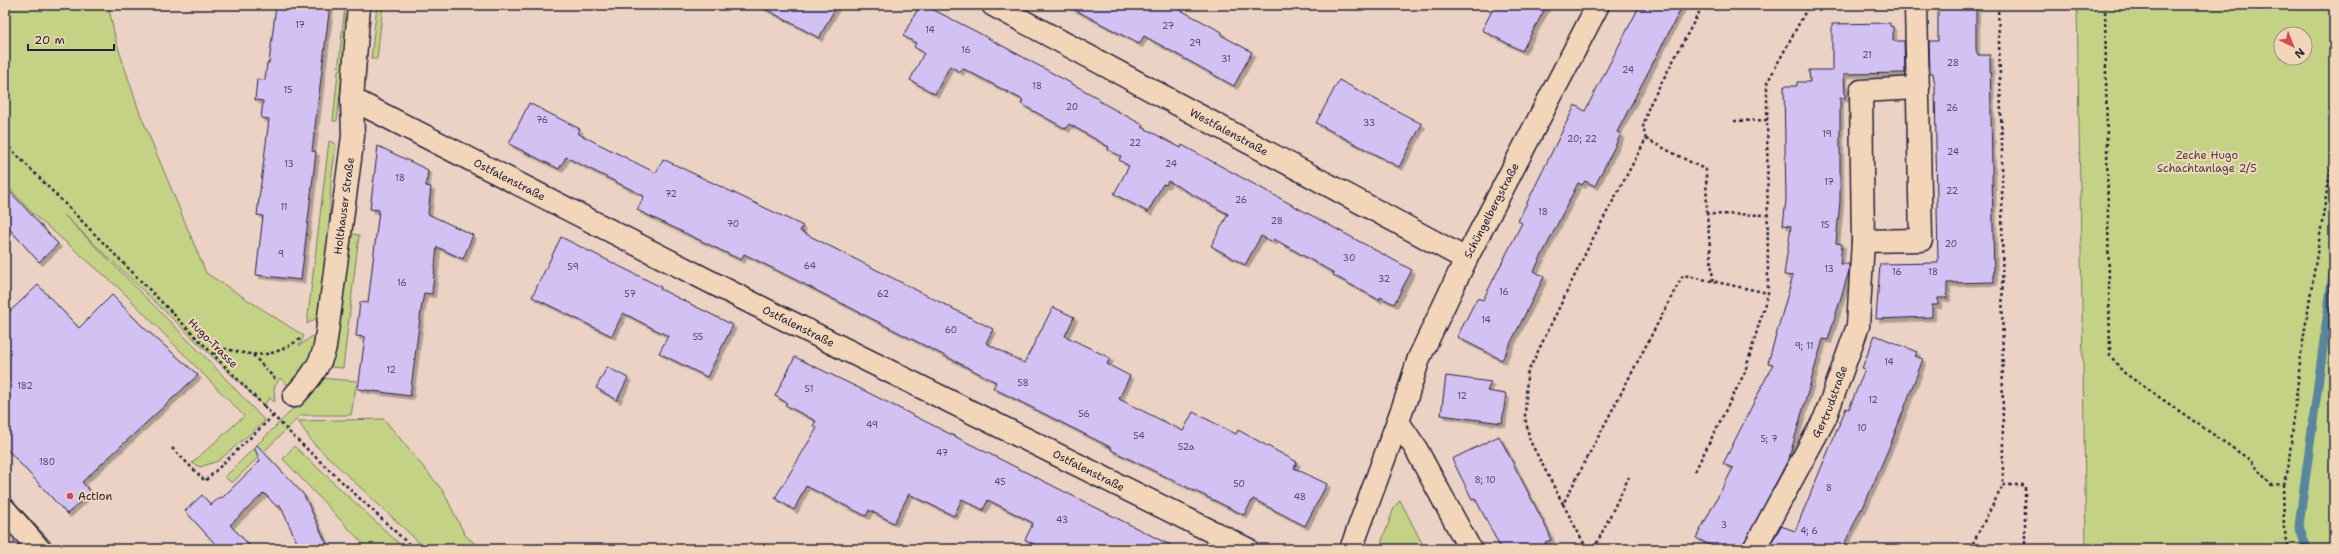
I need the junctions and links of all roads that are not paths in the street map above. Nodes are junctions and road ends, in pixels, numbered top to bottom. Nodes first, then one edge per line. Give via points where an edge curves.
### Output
1 (359, 5) edge
2 (993, 5) edge
3 (1598, 5) edge
4 (1916, 5) edge
5 (1918, 88) junction
6 (352, 99) junction
7 (1863, 241) junction
8 (1466, 259) junction
9 (294, 396) road end
10 (1398, 422) junction
11 (5, 510) edge
12 (39, 549) edge
13 (1247, 549) edge
14 (1351, 549) edge
15 (1470, 549) edge
16 (1754, 549) edge

1 - 6 street, Holthauser Straße
2 - 8 street, Westfalenstraße
3 - 8 street, Schüngelbergstraße
4 - 5 street
5 - 7 street, Gertrudstraße via 1861,91
5 - 7 street via 1921,240
6 - 9 street, Holthauser Straße via 353,136 321,360
6 - 13 street, Ostfalenstraße via 744,299
7 - 16 street, Gertrudstraße via 1858,326 1825,418
8 - 10 street, Schüngelbergstraße via 1419,358
10 - 14 street, Schüngelbergstraße
10 - 15 street via 1416,447
11 - 12 street

